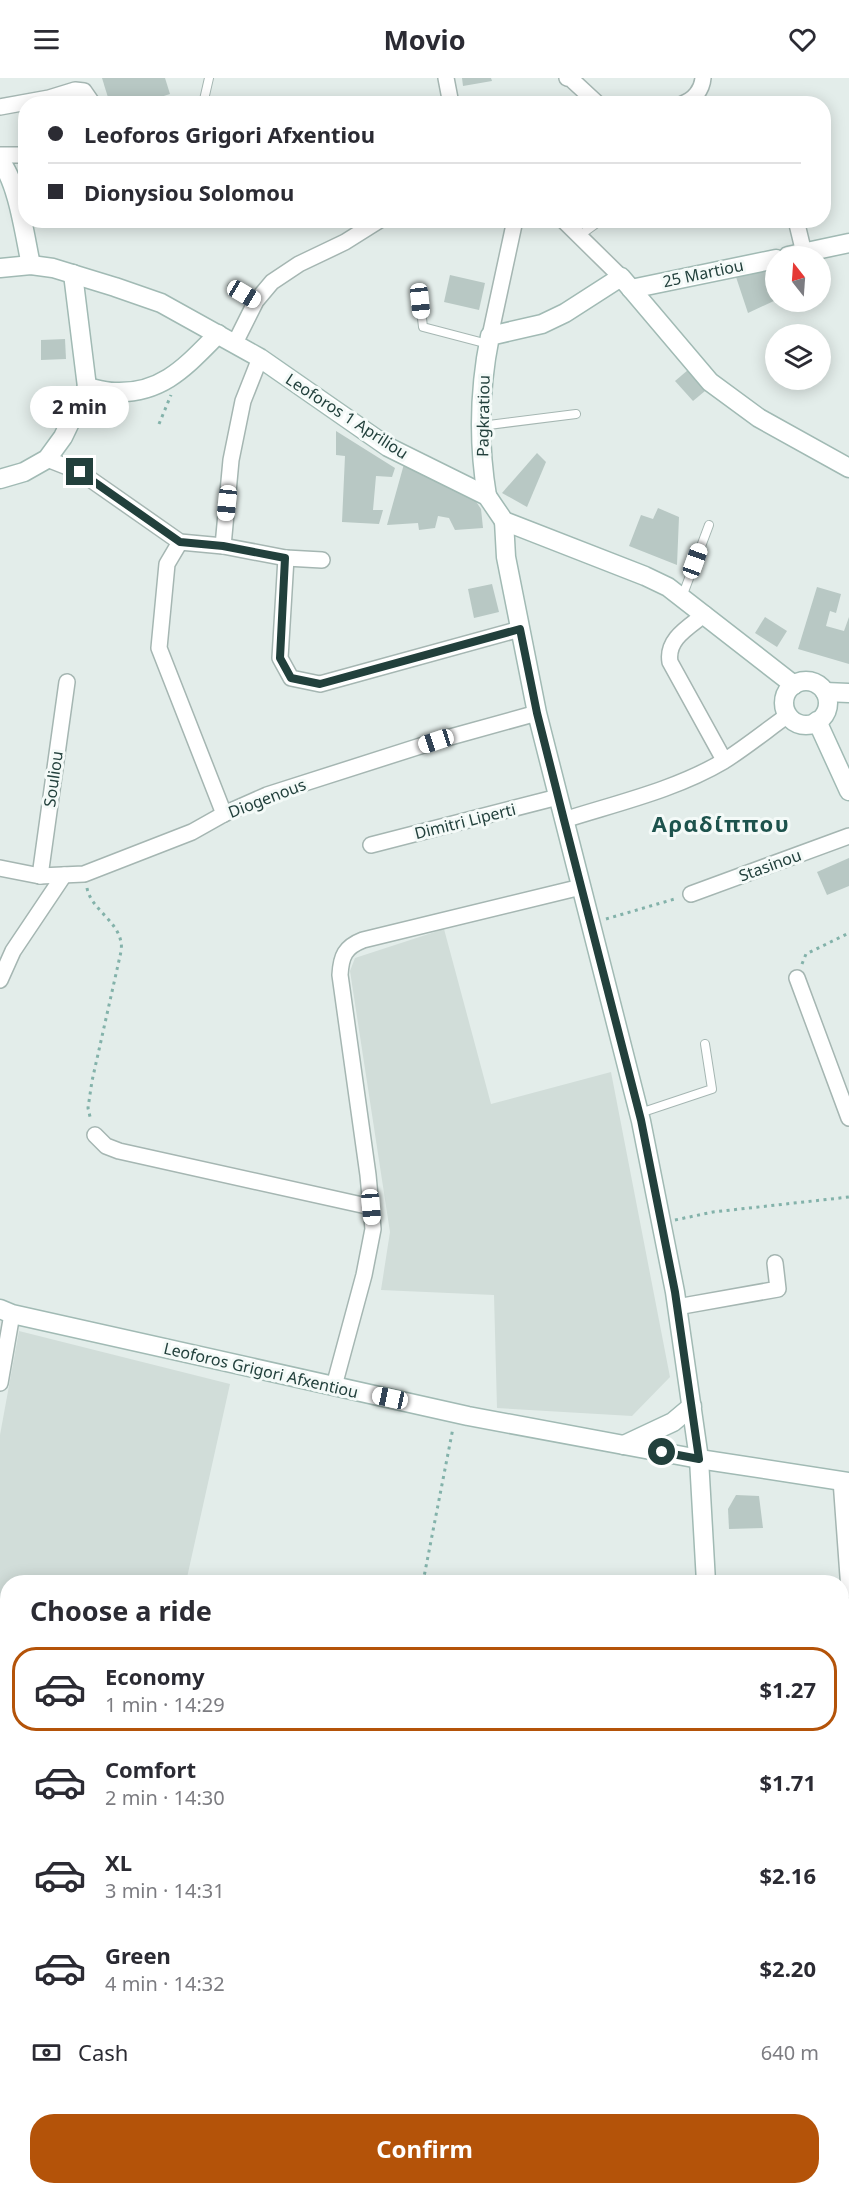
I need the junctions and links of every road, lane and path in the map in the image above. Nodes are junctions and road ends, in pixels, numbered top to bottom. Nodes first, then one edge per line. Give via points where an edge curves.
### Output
1 (209, 78) edge
2 (446, 78) edge
3 (567, 78) edge
4 (703, 78) edge
5 (89, 91) edge
6 (55, 96) edge
7 (204, 96) edge
8 (449, 96) edge
9 (589, 96) edge
10 (693, 96) edge
11 (18, 104) edge
12 (0, 107) edge
13 (0, 154) edge
14 (18, 155) edge
15 (0, 161) edge
16 (18, 207) edge
17 (23, 228) edge
18 (367, 228) edge
19 (513, 228) edge
20 (571, 228) edge
21 (590, 228) edge
22 (796, 228) edge
23 (579, 236) junction
24 (849, 243) edge
25 (796, 246) edge
26 (831, 247) edge
27 (765, 261) edge
28 (31, 265) junction
29 (0, 268) edge
30 (74, 274) junction
31 (626, 283) junction
32 (232, 287) dead end
33 (420, 301) dead end
34 (256, 302) junction
35 (218, 334) junction
36 (489, 340) junction
37 (234, 344) junction
38 (260, 358) junction
39 (87, 387) junction
40 (576, 414) dead end
41 (479, 426) junction
42 (47, 459) junction
43 (849, 468) edge
44 (0, 479) edge
45 (487, 496) junction
46 (504, 521) junction
47 (709, 525) dead end
48 (539, 535) junction
49 (180, 542) junction
50 (223, 546) junction
51 (506, 557) junction
52 (285, 558) junction
53 (322, 560) dead end
54 (682, 597) junction
55 (705, 614) junction
56 (520, 629) junction
57 (67, 681) dead end
58 (794, 685) junction
59 (825, 692) junction
60 (849, 693) edge
61 (537, 713) junction
62 (788, 715) junction
63 (817, 722) junction
64 (724, 760) junction
65 (849, 791) edge
66 (558, 797) junction
67 (224, 814) junction
68 (564, 820) junction
69 (849, 836) edge
70 (371, 845) dead end
71 (0, 868) edge
72 (84, 874) junction
73 (64, 875) junction
74 (40, 876) junction
75 (581, 887) junction
76 (691, 894) joint
77 (590, 923) junction
78 (849, 933) edge
79 (797, 978) joint
80 (0, 980) edge
81 (705, 1044) dead end
82 (639, 1113) junction
83 (849, 1118) edge
84 (95, 1134) joint
85 (849, 1197) edge
86 (371, 1207) junction
87 (662, 1223) junction
88 (775, 1263) dead end
89 (677, 1307) junction
90 (6, 1312) edge
91 (0, 1383) edge
92 (334, 1386) junction
93 (692, 1406) junction
94 (456, 1413) junction
95 (624, 1445) junction
96 (699, 1459) junction
97 (845, 1481) edge
98 (424, 1575) edge
99 (706, 1575) edge
100 (848, 1575) edge

1 - 7 lane
2 - 8 street
3 - 9 street
4 - 10 street via 702,87
5 - 6 street via 75,90
11 - 12 street
13 - 14 street
15 - 16 main road via 13,185
17 - 28 main road
18 - 34 street via 299,264 272,282
19 - 36 street
20 - 23 street
21 - 23 lane
22 - 25 street
23 - 31 street
24 - 26 main road
27 - 31 main road, 25 Martiou
28 - 29 main road, Leoforos 1 Apriliou
28 - 30 main road, Leoforos 1 Apriliou
30 - 35 main road, Leoforos 1 Apriliou via 161,303
30 - 39 main road
31 - 36 main road via 542,324
31 - 43 main road via 710,382 759,418
32 - 34 lane
33 - 36 lane via 423,327
34 - 37 street
35 - 37 main road, Leoforos 1 Apriliou
35 - 39 main road via 182,371 157,385 114,392
36 - 41 main road, Pagkratiou
37 - 38 main road, Leoforos 1 Apriliou
38 - 45 main road, Leoforos 1 Apriliou via 388,447
38 - 50 street via 243,401
39 - 42 main road via 63,437
40 - 41 lane
41 - 45 main road, Pagkratiou
42 - 44 main road
42 - 49 street via 80,472
45 - 46 main road, Leoforos 1 Apriliou
46 - 48 main road
46 - 51 main road
47 - 54 lane
48 - 51 main road via 523,540
48 - 54 main road via 645,576
49 - 50 street
49 - 67 street via 167,564 159,648
50 - 52 street
51 - 56 main road
52 - 53 street
52 - 56 street via 280,658 291,678 320,684
54 - 55 main road
55 - 58 main road
55 - 64 street via 675,638 668,654
56 - 61 main road
57 - 74 street, Souliou
58 - 59 main road via 808,681
58 - 62 main road via 784,702
59 - 60 main road
59 - 63 main road via 828,705
61 - 66 main road
61 - 67 street, Diogenous via 267,795
62 - 63 main road via 798,723
62 - 64 street
63 - 65 main road
64 - 68 street via 665,788
66 - 68 main road
66 - 70 street, Dimitri Liperti
67 - 72 street, Diogenous via 192,832
68 - 75 main road
69 - 76 street, Stasinou
71 - 74 street, Diogenous
72 - 73 street, Diogenous
72 - 84 path via 89,897 114,926 121,941 88,1108
73 - 74 street, Diogenous
73 - 80 street via 14,951
75 - 77 main road
75 - 86 street via 363,940 351,944 344,952 339,975
76 - 77 path
77 - 82 main road
78 - 79 path via 806,954
79 - 83 street
81 - 82 lane via 712,1089
82 - 87 main road
84 - 86 street via 106,1146 119,1151
85 - 87 path via 714,1212
86 - 92 street via 373,1229 364,1275
87 - 89 main road
88 - 89 street via 778,1289
89 - 93 main road
90 - 91 street
90 - 92 main road, Leoforos Grigori Afxentiou
92 - 94 main road, Leoforos Grigori Afxentiou
93 - 95 main road via 673,1422
93 - 96 main road
94 - 95 main road, Leoforos Grigori Afxentiou
94 - 98 path
95 - 96 main road, Leoforos Grigori Afxentiou
96 - 97 main road, Leoforos Grigori Afxentiou
96 - 99 main road
97 - 100 street

